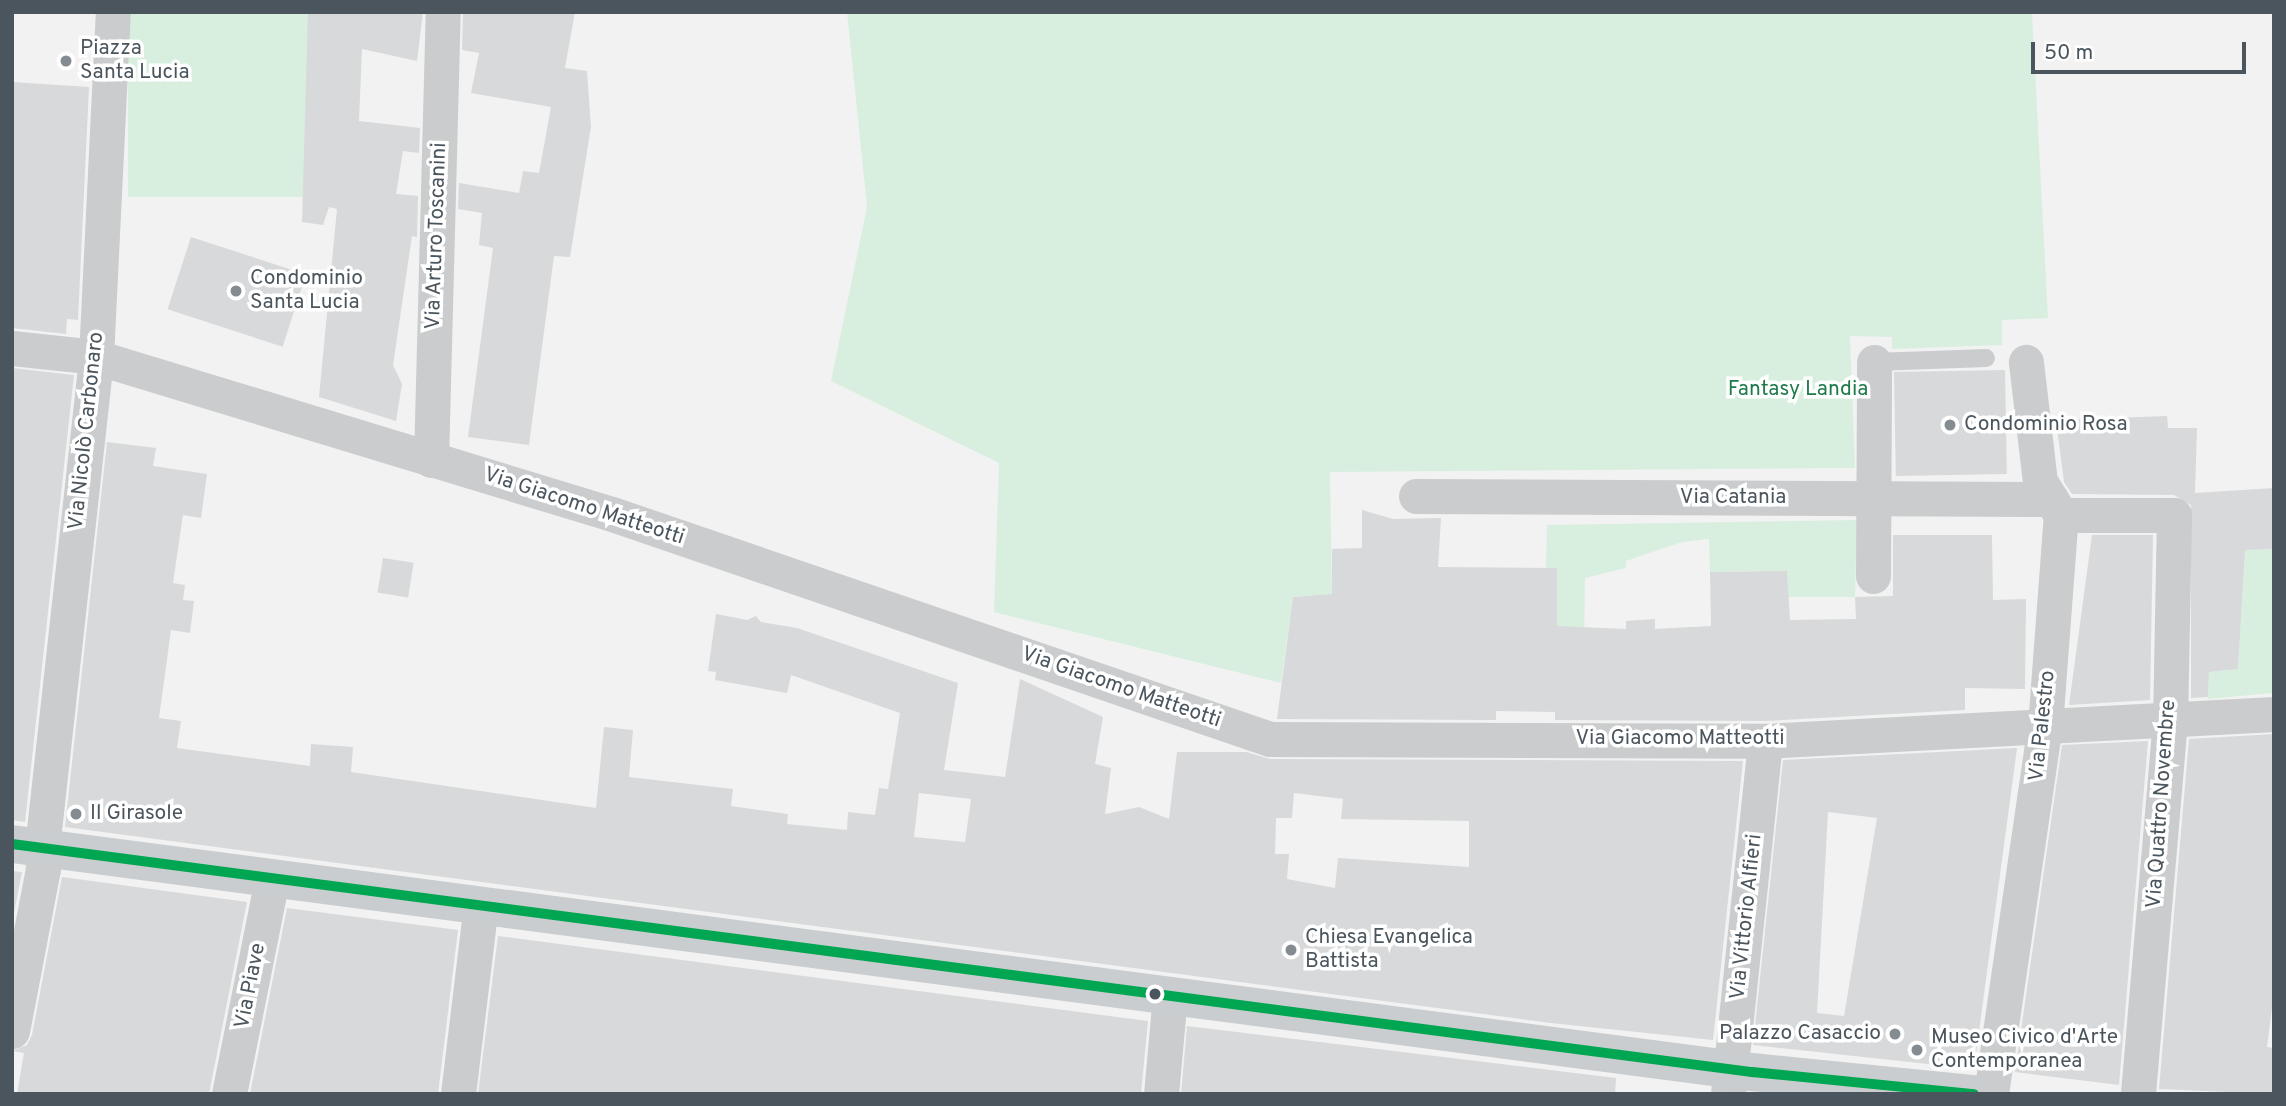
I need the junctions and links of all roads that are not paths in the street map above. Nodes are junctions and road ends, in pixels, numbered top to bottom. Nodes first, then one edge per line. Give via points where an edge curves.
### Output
1 (113, 12) edge
2 (443, 12) edge
3 (12, 348) edge
4 (96, 357) junction
5 (1986, 358) dead end
6 (1874, 362) joint
7 (2026, 362) dead end
8 (431, 460) junction
9 (1416, 496) dead end
10 (1873, 498) junction
11 (2056, 507) junction
12 (2174, 514) joint
13 (1873, 576) dead end
14 (2274, 714) edge
15 (2170, 720) junction
16 (2045, 726) junction
17 (1765, 740) junction
18 (27, 846) edge
19 (272, 878) junction
20 (481, 905) junction
21 (1170, 996) junction
22 (12, 1031) edge
23 (1729, 1082) edge
24 (1963, 1093) edge
25 (229, 1094) edge
26 (458, 1094) edge
27 (1161, 1094) edge
28 (1974, 1094) edge
29 (1991, 1094) edge
30 (2138, 1094) edge

1 - 4 street, Via Nicolò Carbonaro
2 - 8 street, Via Arturo Toscanini
3 - 4 street, Via Giacomo Matteotti
4 - 8 street, Via Giacomo Matteotti
4 - 18 street, Via Nicolò Carbonaro
5 - 6 lane
6 - 10 street
7 - 11 street, Via Palestro via 2040,482
8 - 17 street, Via Giacomo Matteotti via 612,514 1270,739
9 - 10 street, Via Catania
10 - 11 street, Via Catania
10 - 13 street
11 - 12 street, Via Catania
11 - 16 street, Via Palestro
12 - 15 street, Via Quattro Novembre
14 - 15 street, Via Giacomo Matteotti
15 - 16 street, Via Giacomo Matteotti
15 - 30 street, Via Quattro Novembre
16 - 17 street, Via Giacomo Matteotti
16 - 29 street, Via Palestro
17 - 23 street, Via Vittorio Alfieri
18 - 19 main road
18 - 22 street, Via Nicolò Carbonaro via 43,869
19 - 20 main road
19 - 25 street, Via Piave
20 - 21 main road
20 - 26 street
21 - 23 main road
21 - 27 street
23 - 24 main road
24 - 28 main road

